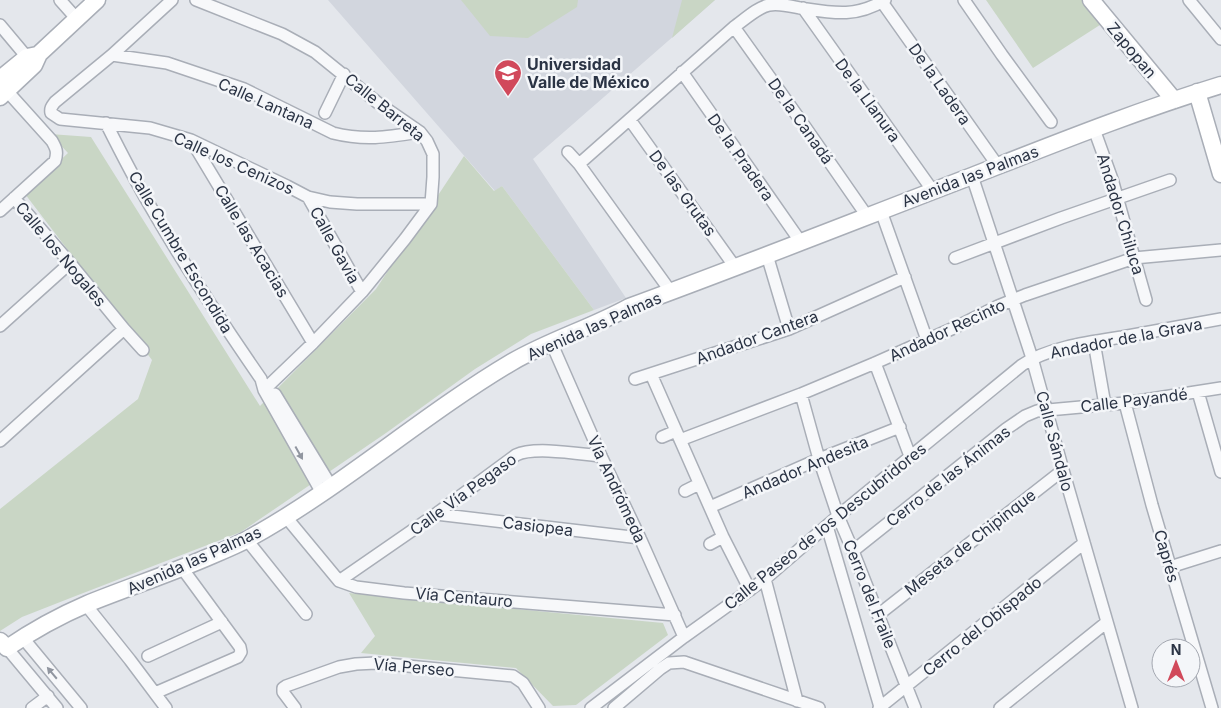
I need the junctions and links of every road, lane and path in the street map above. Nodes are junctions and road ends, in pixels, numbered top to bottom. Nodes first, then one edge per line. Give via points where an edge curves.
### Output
1 (60, 0) edge
2 (97, 0) edge
3 (172, 0) edge
4 (196, 0) edge
5 (964, 0) edge
6 (1091, 0) edge
7 (1189, 0) edge
8 (884, 1) edge
9 (803, 8) junction
10 (76, 18) junction
11 (0, 25) edge
12 (734, 27) junction
13 (1221, 39) edge
14 (112, 55) junction
15 (33, 59) junction
16 (682, 72) junction
17 (344, 74) junction
18 (1221, 85) edge
19 (2, 89) edge
20 (1198, 92) junction
21 (1174, 100) junction
22 (325, 113) dead end
23 (630, 120) junction
24 (1051, 122) dead end
25 (106, 123) junction
26 (1094, 129) junction
27 (420, 132) junction
28 (191, 140) junction
29 (568, 152) dead end
30 (579, 164) junction
31 (998, 166) junction
32 (1221, 174) edge
33 (972, 176) junction
34 (1170, 180) dead end
35 (933, 190) junction
36 (308, 197) junction
37 (14, 198) junction
38 (1117, 198) junction
39 (431, 204) junction
40 (0, 211) edge
41 (874, 213) junction
42 (800, 241) junction
43 (995, 244) junction
44 (1221, 250) edge
45 (767, 255) junction
46 (955, 258) dead end
47 (1134, 258) junction
48 (70, 263) junction
49 (735, 267) junction
50 (905, 277) junction
51 (362, 292) junction
52 (671, 292) junction
53 (1013, 300) junction
54 (1146, 300) dead end
55 (1221, 319) edge
56 (0, 326) edge
57 (124, 329) junction
58 (789, 329) junction
59 (927, 340) junction
60 (551, 342) junction
61 (1094, 342) junction
62 (313, 343) junction
63 (143, 350) dead end
64 (1032, 358) junction
65 (875, 363) junction
66 (651, 374) junction
67 (635, 379) dead end
68 (265, 384) junction
69 (1221, 388) edge
70 (1198, 392) junction
71 (801, 394) junction
72 (1125, 403) junction
73 (1105, 405) junction
74 (1047, 410) junction
75 (900, 427) junction
76 (678, 436) junction
77 (662, 437) dead end
78 (0, 441) edge
79 (601, 456) junction
80 (910, 456) junction
81 (819, 460) junction
82 (1063, 470) junction
83 (1221, 472) edge
84 (699, 484) junction
85 (326, 490) junction
86 (685, 491) dead end
87 (710, 507) junction
88 (436, 514) junction
89 (286, 516) junction
90 (838, 516) junction
91 (827, 526) junction
92 (723, 537) junction
93 (640, 538) junction
94 (247, 540) junction
95 (1084, 543) junction
96 (710, 544) dead end
97 (853, 551) junction
98 (1221, 551) edge
99 (1170, 567) junction
100 (182, 568) junction
101 (765, 579) junction
102 (339, 581) junction
103 (750, 590) junction
104 (86, 605) junction
105 (306, 614) dead end
106 (675, 615) junction
107 (878, 615) junction
108 (222, 622) junction
109 (1107, 622) junction
110 (684, 636) junction
111 (23, 638) junction
112 (4, 645) edge
113 (148, 656) dead end
114 (906, 686) junction
115 (155, 693) junction
116 (48, 696) junction
117 (797, 701) junction
118 (32, 708) edge
119 (57, 708) edge
120 (81, 708) edge
121 (166, 708) edge
122 (294, 708) edge
123 (539, 708) edge
124 (591, 708) edge
125 (614, 708) edge
126 (819, 708) edge
127 (880, 708) edge
128 (915, 708) edge
129 (1000, 708) edge
130 (1132, 708) edge
131 (1212, 708) edge

1 - 10 street
2 - 10 street
3 - 14 street
4 - 17 street, Calle Barreta via 282,34 315,52
5 - 24 street
6 - 21 street, Zapopan
7 - 13 street
8 - 9 street via 866,10 849,13
8 - 31 street, De la Ladera
9 - 12 street via 770,5
9 - 35 street, De la Llanura
10 - 15 street
11 - 15 street
12 - 16 street
12 - 41 street, De la Canadá
14 - 25 street, Calle los Cenizos via 55,102 50,110 60,119
14 - 27 street, Calle Lantana via 168,63 244,89 340,135 367,139
15 - 19 street
16 - 23 street
16 - 42 street, De la Pradera
17 - 22 street
17 - 27 street, Calle Barreta
18 - 20 street, Avenida las Palmas
19 - 37 street, Calle los Nogales via 57,149 55,161
20 - 21 street, Avenida las Palmas
20 - 32 street
21 - 26 street, Avenida las Palmas
23 - 30 street
23 - 49 street, De las Grutas
25 - 28 street, Calle los Cenizos via 150,128
25 - 68 street, Calle Cumbre Escondida via 158,221
26 - 31 street, Avenida las Palmas
26 - 38 street, Andador Chiluca
27 - 39 street, Calle Barreta via 433,154
28 - 36 street, Calle los Cenizos
28 - 62 street, Calle las Acacias
29 - 30 street
30 - 52 street
31 - 33 street, Avenida las Palmas
33 - 35 street, Avenida las Palmas
33 - 43 street, Calle Sándalo
34 - 38 street
35 - 41 street, Avenida las Palmas
36 - 39 street, Calle los Cenizos via 357,204
36 - 51 street, Calle Gavia
37 - 40 street
37 - 48 street, Calle los Nogales
38 - 43 street
38 - 47 street, Andador Chiluca
39 - 51 street
41 - 42 street, Avenida las Palmas
41 - 50 street, De la Canadá
42 - 45 street, Avenida las Palmas
43 - 46 street
43 - 53 street, Calle Sándalo
44 - 47 street, Andador Recinto
45 - 49 street, Avenida las Palmas
45 - 58 street
47 - 53 street, Andador Recinto
47 - 54 street, Andador Chiluca
48 - 56 street
48 - 57 street, Calle los Nogales
49 - 52 street, Avenida las Palmas
50 - 58 street, Andador Cantera
50 - 59 street, De la Canadá
51 - 62 street
52 - 60 street, Avenida las Palmas
53 - 59 street, Andador Recinto
53 - 64 street, Calle Sándalo
55 - 61 street, Andador de la Grava
57 - 63 street, Calle los Nogales
57 - 78 street
58 - 66 street, Andador Cantera
59 - 65 street, Andador Recinto
60 - 79 street, Vía Andrómeda
60 - 85 street, Avenida las Palmas via 513,362 436,412
61 - 64 street, Andador de la Grava
61 - 73 street
62 - 68 street
64 - 74 street, Calle Sándalo
64 - 80 street, Calle Paseo de los Descubridores
65 - 71 street, Andador Recinto
65 - 75 street
66 - 67 street, Andador Cantera
66 - 76 street
68 - 85 street, Calle Cumbre Escondida
69 - 70 street, Calle Payandé
70 - 72 street, Calle Payandé
70 - 83 street
71 - 76 street, Andador Recinto
71 - 81 street, Cerro del Fraile
72 - 73 street, Calle Payandé
72 - 99 street, Caprés
73 - 74 street, Calle Payandé
74 - 82 street, Calle Sándalo
74 - 97 street, Cerro de las Ánimas via 1015,422
75 - 80 street
75 - 81 street, Andador Andesita
76 - 77 street, Andador Recinto
76 - 84 street
79 - 88 street, Calle Vía Pegaso via 521,452
79 - 93 street, Vía Andrómeda
80 - 90 street, Calle Paseo de los Descubridores
81 - 87 street, Andador Andesita
81 - 90 street, Cerro del Fraile
82 - 95 street, Calle Sándalo
82 - 107 street, Meseta de Chipinque
84 - 86 street
84 - 87 street
85 - 89 street, Avenida las Palmas
87 - 92 street
88 - 93 street, Casiopea
88 - 102 street, Calle Vía Pegaso
89 - 94 street, Avenida las Palmas
89 - 102 street
90 - 91 street, Calle Paseo de los Descubridores
90 - 97 street, Cerro del Fraile
91 - 101 street, Calle Paseo de los Descubridores
91 - 127 street
92 - 96 street
92 - 103 street
93 - 106 street, Vía Andrómeda
94 - 100 street, Avenida las Palmas
94 - 105 street
95 - 109 street, Calle Sándalo
95 - 114 street, Cerro del Obispado
97 - 107 street, Cerro del Fraile
98 - 99 street
99 - 131 street, Caprés
100 - 104 street, Avenida las Palmas
100 - 108 street
101 - 103 street, Calle Paseo de los Descubridores
101 - 117 street
102 - 106 street, Vía Centauro via 384,591
103 - 110 street, Calle Paseo de los Descubridores
104 - 111 street, Avenida las Palmas
104 - 115 street
106 - 110 street, Vía Andrómeda
107 - 114 street, Cerro del Fraile
108 - 113 street
108 - 115 street via 240,646 238,657
109 - 129 street
109 - 130 street, Calle Sándalo
110 - 124 street, Calle Paseo de los Descubridores
111 - 112 street, Avenida las Palmas
120 -> 111 street
112 - 116 street
114 - 127 street, Cerro del Obispado
114 - 128 street, Cerro del Fraile
115 - 121 street
116 - 118 street
116 - 119 street
117 - 125 street via 684,662 668,664 660,669
117 - 126 street
122 - 123 street, Vía Perseo via 283,694 286,686 339,667 376,663 513,676 523,683

